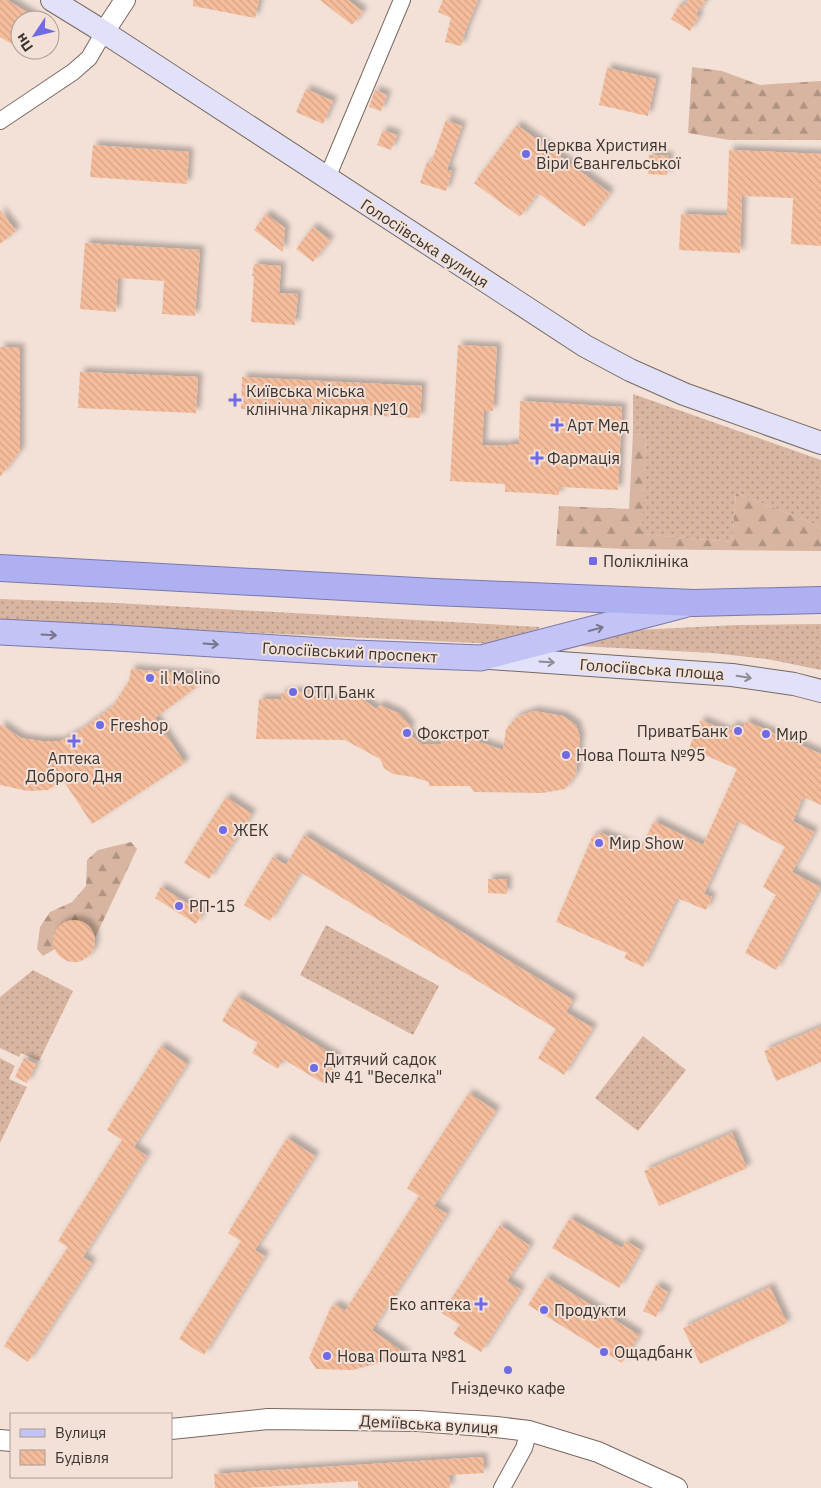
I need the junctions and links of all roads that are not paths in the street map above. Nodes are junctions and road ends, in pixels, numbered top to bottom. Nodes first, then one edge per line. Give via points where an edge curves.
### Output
1 (52, 0) edge
2 (126, 0) edge
3 (402, 0) edge
4 (104, 32) junction
5 (0, 120) edge
6 (327, 178) junction
7 (821, 442) edge
8 (0, 568) edge
9 (821, 600) edge
10 (694, 603) junction
11 (0, 632) edge
12 (481, 658) junction
13 (821, 691) edge
14 (172, 1429) edge
15 (529, 1431) junction
16 (502, 1488) edge
17 (677, 1488) edge

1 - 4 main road, Голосіївська вулиця
2 - 4 street
3 - 6 street
4 - 5 street via 89,58 74,72
4 - 6 main road, Голосіївська вулиця
6 - 7 main road, Голосіївська вулиця via 585,346 684,394
8 - 10 highway, Голосіївський проспект
9 - 10 highway, Голосіївський проспект
12 -> 10 main road, Голосіївський проспект
11 -> 12 main road, Голосіївський проспект
12 -> 13 main road, Голосіївська площа via 732,675
14 - 15 street, Деміївська вулиця via 268,1419 418,1421
15 - 16 street via 524,1448
15 - 17 street, Деміївська вулиця via 598,1452

